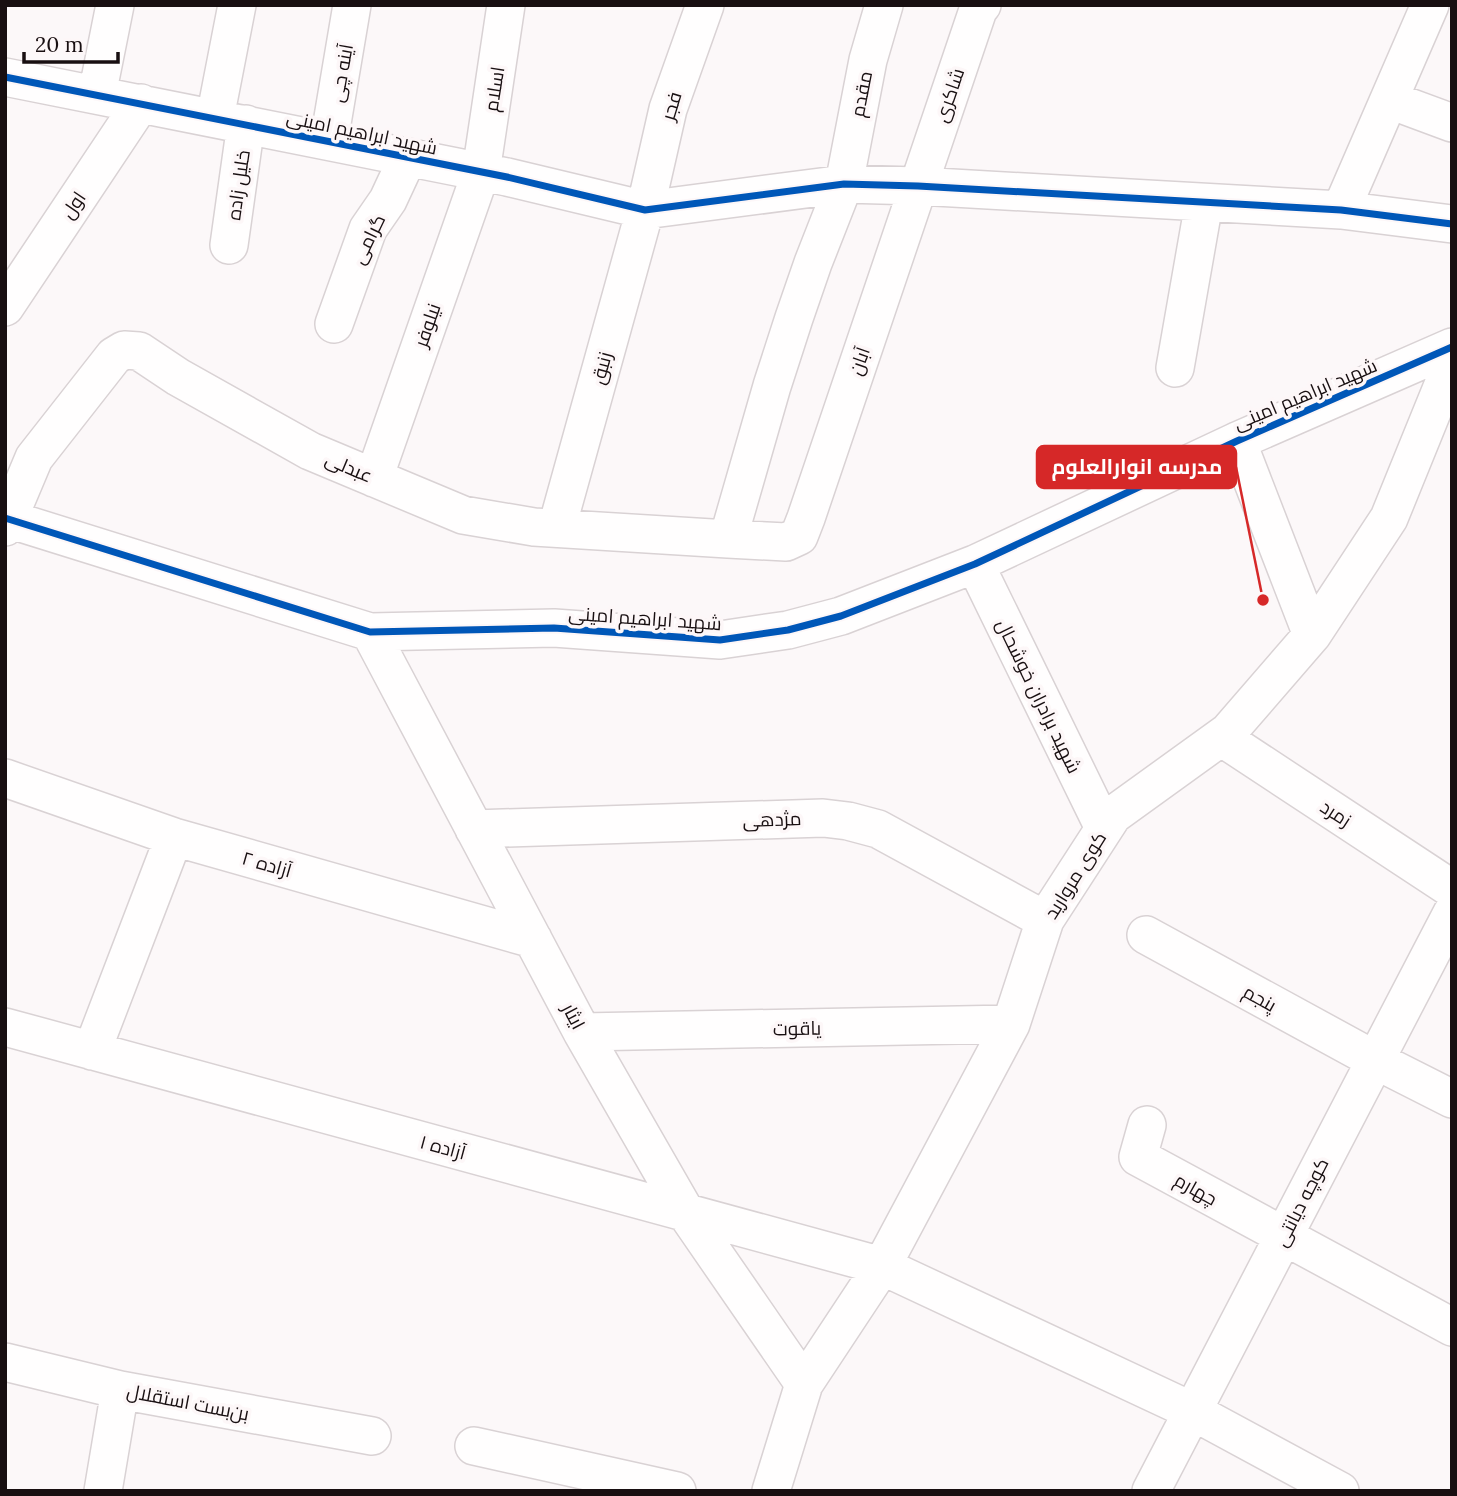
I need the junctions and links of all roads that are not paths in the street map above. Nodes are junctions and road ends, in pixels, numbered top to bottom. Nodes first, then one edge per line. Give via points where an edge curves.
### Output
1 (114, 5) edge
2 (237, 5) edge
3 (352, 5) edge
4 (506, 5) edge
5 (705, 5) edge
6 (884, 5) edge
7 (982, 5) edge
8 (1430, 5) edge
9 (5, 77) edge
10 (97, 94) junction
11 (1390, 100) junction
12 (141, 103) junction
13 (231, 121) junction
14 (1452, 123) edge
15 (329, 141) junction
16 (408, 157) junction
17 (481, 172) junction
18 (844, 184) junction
19 (918, 186) junction
20 (1204, 203) junction
21 (645, 210) junction
22 (1341, 210) junction
23 (1452, 224) edge
24 (229, 245) dead end
25 (5, 307) edge
26 (334, 324) dead end
27 (1452, 347) edge
28 (1452, 363) edge
29 (1175, 368) dead end
30 (1237, 441) junction
31 (374, 478) junction
32 (6, 521) edge
33 (557, 527) junction
34 (799, 536) joint
35 (728, 539) junction
36 (975, 564) junction
37 (370, 632) junction
38 (1312, 635) junction
39 (1221, 737) junction
40 (5, 778) edge
41 (474, 828) junction
42 (1104, 828) junction
43 (174, 837) junction
44 (1452, 889) edge
45 (1452, 913) edge
46 (1045, 920) junction
47 (1146, 935) dead end
48 (533, 939) junction
49 (1011, 1024) junction
50 (5, 1027) edge
51 (582, 1032) junction
52 (92, 1051) junction
53 (1375, 1060) junction
54 (1452, 1099) edge
55 (1147, 1125) dead end
56 (686, 1213) junction
57 (1283, 1237) junction
58 (882, 1265) junction
59 (1452, 1327) edge
60 (5, 1362) edge
61 (804, 1384) junction
62 (120, 1390) junction
63 (1192, 1411) junction
64 (372, 1436) dead end
65 (474, 1446) dead end
66 (103, 1491) edge
67 (677, 1491) edge
68 (771, 1491) edge
69 (1151, 1491) edge
70 (1340, 1491) edge

1 - 10 street
2 - 13 street, خلیل زاده
3 - 15 street, آینه چی
4 - 17 street, اسلام
5 - 21 street, فجر via 668,109
6 - 18 street, مقدم via 868,60
7 - 19 street, شاکری
8 - 11 street
9 - 10 street, شهید ابراهیم امینی
10 - 12 street, شهید ابراهیم امینی
11 - 14 street
11 - 22 street
12 - 13 street, شهید ابراهیم امینی
12 - 25 street, اول
13 - 15 street, شهید ابراهیم امینی
13 - 24 street, خلیل زاده
15 - 16 street, شهید ابراهیم امینی
16 - 17 street, شهید ابراهیم امینی
16 - 26 street, گرامی via 368,229
17 - 21 street, شهید ابراهیم امینی
17 - 31 street, نیلوفر
18 - 19 street, شهید ابراهیم امینی
18 - 21 street, شهید ابراهیم امینی
18 - 35 street, مقدم via 794,318
19 - 20 street, شهید ابراهیم امینی
19 - 34 street, آبان
20 - 22 street, شهید ابراهیم امینی
20 - 29 street
21 - 33 street, زنبق
22 - 23 street, شهید ابراهیم امینی
27 - 30 street, شهید ابراهیم امینی
28 - 38 street, کوی مروارید via 1389,519
30 - 36 street, شهید ابراهیم امینی
30 - 38 street
31 - 32 street, عبدلی via 310,451 139,351 124,350 114,356 34,458
31 - 33 street, عبدلی via 463,515
32 - 37 street, شهید ابراهیم امینی
33 - 35 street, عبدلی
34 - 35 street, عبدلی via 786,542
36 - 37 street, شهید ابراهیم امینی via 841,616 789,630 720,640 554,628
36 - 42 street, شهید برادران خوشحال
37 - 41 street, ایثار
38 - 39 street, کوی مروارید
39 - 42 street, کوی مروارید via 1113,815
39 - 44 street, زمرد
40 - 43 street, آزاده ۲
41 - 46 street, مژدهی via 848,821 878,829
41 - 48 street, ایثار
42 - 46 street, کوی مروارید
43 - 48 street, آزاده ۲
43 - 52 street
45 - 53 street, کوچه دیانتی
46 - 49 street, کوی مروارید
47 - 53 street, پنجم
48 - 51 street, ایثار
49 - 51 street, یاقوت
49 - 58 street, کوی مروارید
50 - 52 street, آزاده ۱
51 - 56 street, ایثار
52 - 56 street, آزاده ۱
53 - 54 street, پنجم
53 - 57 street, کوچه دیانتی
55 - 57 street, چهارم via 1138,1157
56 - 58 street, آزاده ۱
56 - 61 street, ایثار
57 - 59 street
57 - 63 street, کوچه دیانتی
58 - 61 street, کوی مروارید
58 - 63 street, آزاده ۱
60 - 62 street, بن‌بست استقلال
61 - 68 street, کوی مروارید
62 - 64 street, بن‌بست استقلال
62 - 66 street
63 - 69 street, کوچه دیانتی
63 - 70 street, آزاده ۱
65 - 67 street

